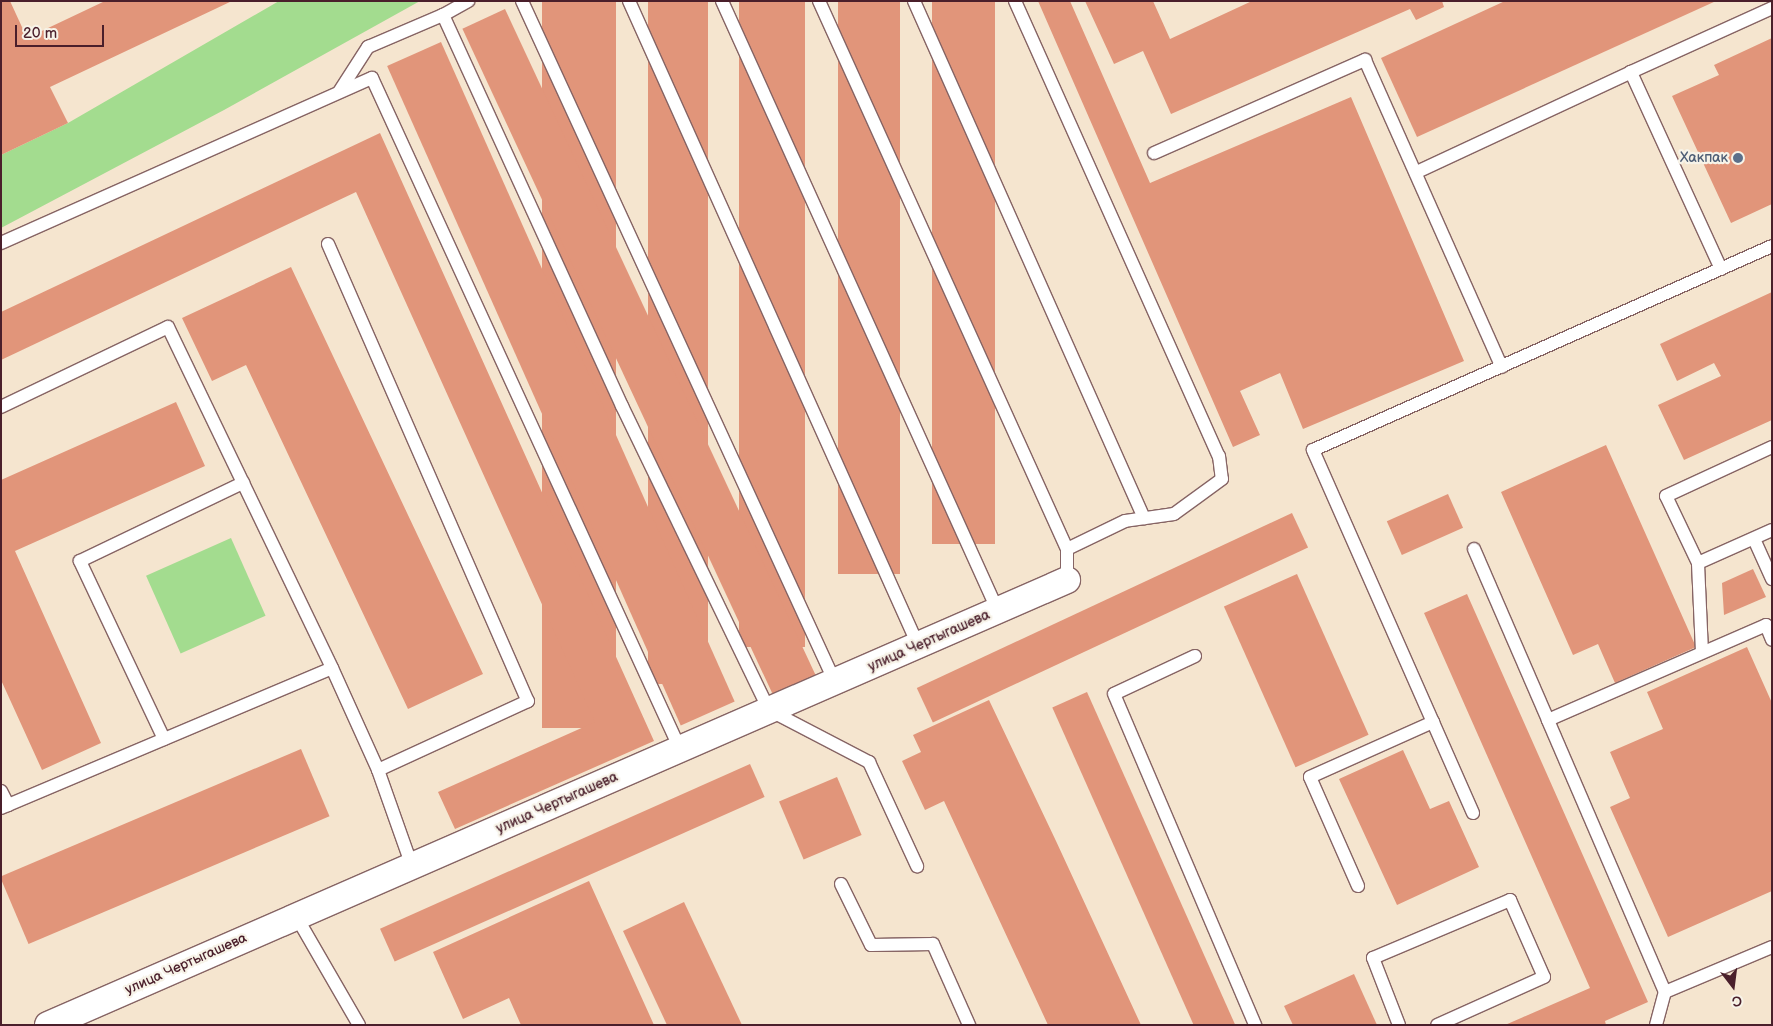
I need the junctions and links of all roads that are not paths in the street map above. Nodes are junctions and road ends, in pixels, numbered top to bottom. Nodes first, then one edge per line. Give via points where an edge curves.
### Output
1 (468, 1) edge
2 (522, 1) edge
3 (629, 1) edge
4 (722, 1) edge
5 (819, 1) edge
6 (914, 1) edge
7 (1015, 1) edge
8 (1772, 8) edge
9 (443, 15) junction
10 (1631, 72) junction
11 (339, 92) junction
12 (1154, 153) dead end
13 (1417, 172) junction
14 (1, 243) edge
15 (328, 244) dead end
16 (1772, 246) edge
17 (1721, 269) junction
18 (1502, 368) junction
19 (1, 408) edge
20 (1772, 447) edge
21 (243, 483) junction
22 (1144, 518) junction
23 (1772, 530) edge
24 (1754, 539) junction
25 (1067, 549) junction
26 (1474, 549) dead end
27 (1698, 563) junction
28 (1772, 579) edge
29 (1067, 580) joint
30 (998, 610) junction
31 (1772, 640) edge
32 (918, 645) junction
33 (1702, 652) junction
34 (1195, 656) dead end
35 (332, 668) junction
36 (835, 682) junction
37 (769, 710) junction
38 (1548, 720) junction
39 (1433, 722) junction
40 (164, 739) junction
41 (680, 749) junction
42 (378, 770) junction
43 (1, 792) edge
44 (4, 807) edge
45 (1473, 813) dead end
46 (412, 866) junction
47 (917, 866) dead end
48 (841, 884) dead end
49 (1358, 886) dead end
50 (296, 916) junction
51 (1772, 947) edge
52 (1665, 992) junction
53 (48, 1025) edge
54 (359, 1025) edge
55 (970, 1025) edge
56 (1256, 1025) edge
57 (1399, 1025) edge
58 (1437, 1025) edge
59 (1656, 1025) edge

1 - 9 lane
2 - 36 lane
3 - 32 lane
4 - 30 lane
5 - 25 lane
6 - 22 lane
7 - 22 lane via 1220,456 1222,479 1174,514
8 - 10 lane
9 - 11 lane via 368,47
9 - 37 lane via 622,406
10 - 13 lane
10 - 17 lane
11 - 14 lane
11 - 41 lane via 372,78
12 - 13 lane via 1365,60
13 - 18 lane
15 - 42 lane via 528,701
16 - 17 lane
17 - 18 lane
18 - 39 lane via 1313,450
19 - 21 lane via 168,327
20 - 27 lane via 1666,496
21 - 35 lane
21 - 40 lane via 80,561
22 - 25 lane via 1125,522
23 - 24 lane
24 - 27 lane
24 - 28 lane
25 - 29 lane
26 - 38 lane
27 - 33 lane
29 - 30 street, улица Чертыгашева
30 - 32 street, улица Чертыгашева
31 - 33 lane via 1766,625
32 - 36 street, улица Чертыгашева
33 - 38 lane
34 - 56 lane via 1114,694
35 - 40 lane
35 - 42 lane
36 - 37 street, улица Чертыгашева
37 - 41 street, улица Чертыгашева
37 - 47 lane via 869,762
38 - 52 lane
39 - 45 lane
39 - 49 lane via 1310,778
40 - 44 lane
41 - 46 street, улица Чертыгашева
42 - 46 lane
43 - 44 lane
46 - 50 street, улица Чертыгашева
48 - 55 lane via 871,946 933,944
50 - 53 street, улица Чертыгашева
50 - 54 lane
51 - 52 lane
52 - 59 lane
57 - 58 lane via 1373,958 1510,900 1544,977

